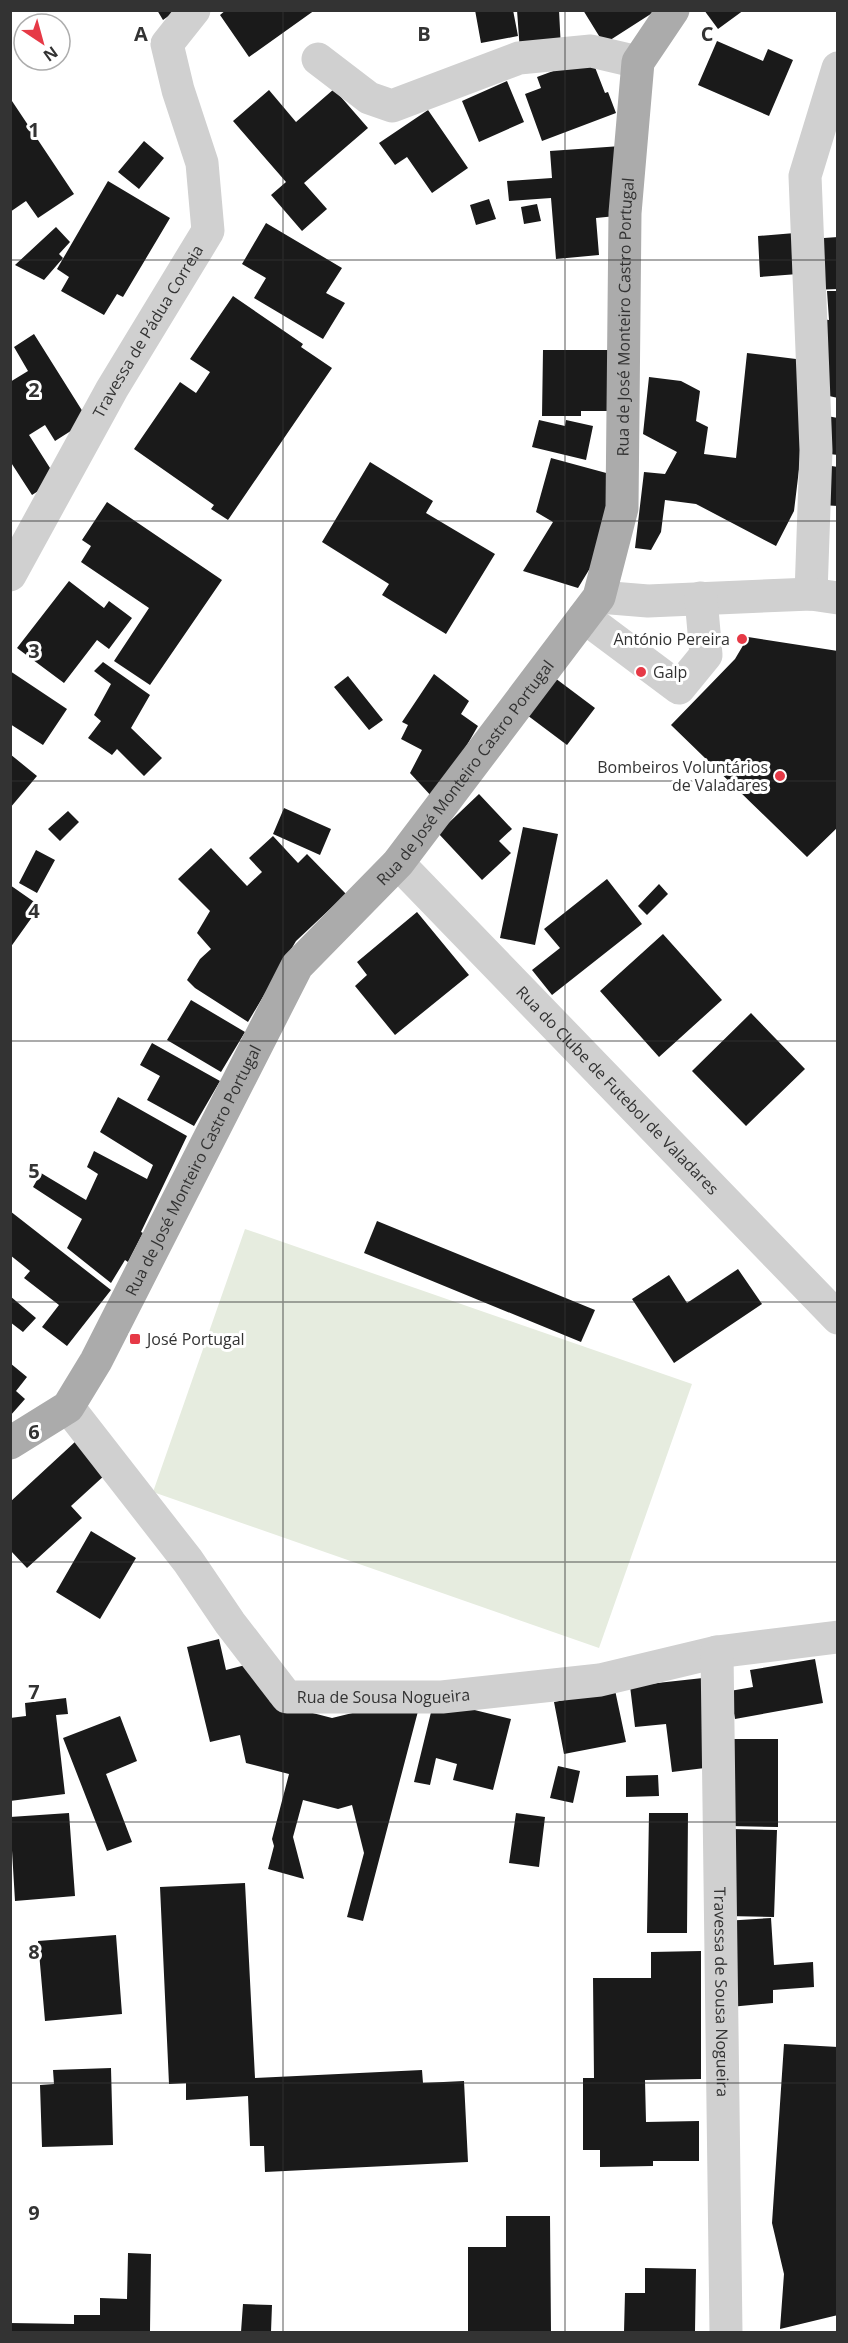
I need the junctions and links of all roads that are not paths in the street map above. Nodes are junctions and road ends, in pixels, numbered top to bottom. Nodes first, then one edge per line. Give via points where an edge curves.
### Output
1 (194, 10) edge
2 (673, 10) edge
3 (318, 59) dead end
4 (638, 62) junction
5 (837, 68) edge
6 (10, 575) edge
7 (824, 596) edge
8 (701, 598) junction
9 (592, 607) junction
10 (399, 863) junction
11 (837, 1318) edge
12 (68, 1407) junction
13 (10, 1443) edge
14 (837, 1637) edge
15 (717, 1652) junction
16 (726, 2332) edge

1 - 6 street, Travessa de Pádua Correia via 167,44 202,163 208,231 112,389
2 - 4 main road, Rua de José Monteiro Castro Portugal
3 - 4 street via 369,98 392,106 519,58 591,51
4 - 9 main road, Rua de José Monteiro Castro Portugal via 625,213 622,508
5 - 7 street via 805,176
7 - 8 street
8 - 9 street
8 - 9 street via 706,655 679,688
9 - 10 main road, Rua de José Monteiro Castro Portugal
10 - 11 street, Rua do Clube de Futebol de Valadares
10 - 12 main road, Rua de José Monteiro Castro Portugal via 297,966 96,1361
12 - 13 main road, Rua de José Monteiro Castro Portugal
12 - 15 street, Rua de Sousa Nogueira via 287,1697 442,1697 510,1690 600,1680
14 - 15 street, Rua de Sousa Nogueira
15 - 16 street, Travessa de Sousa Nogueira

